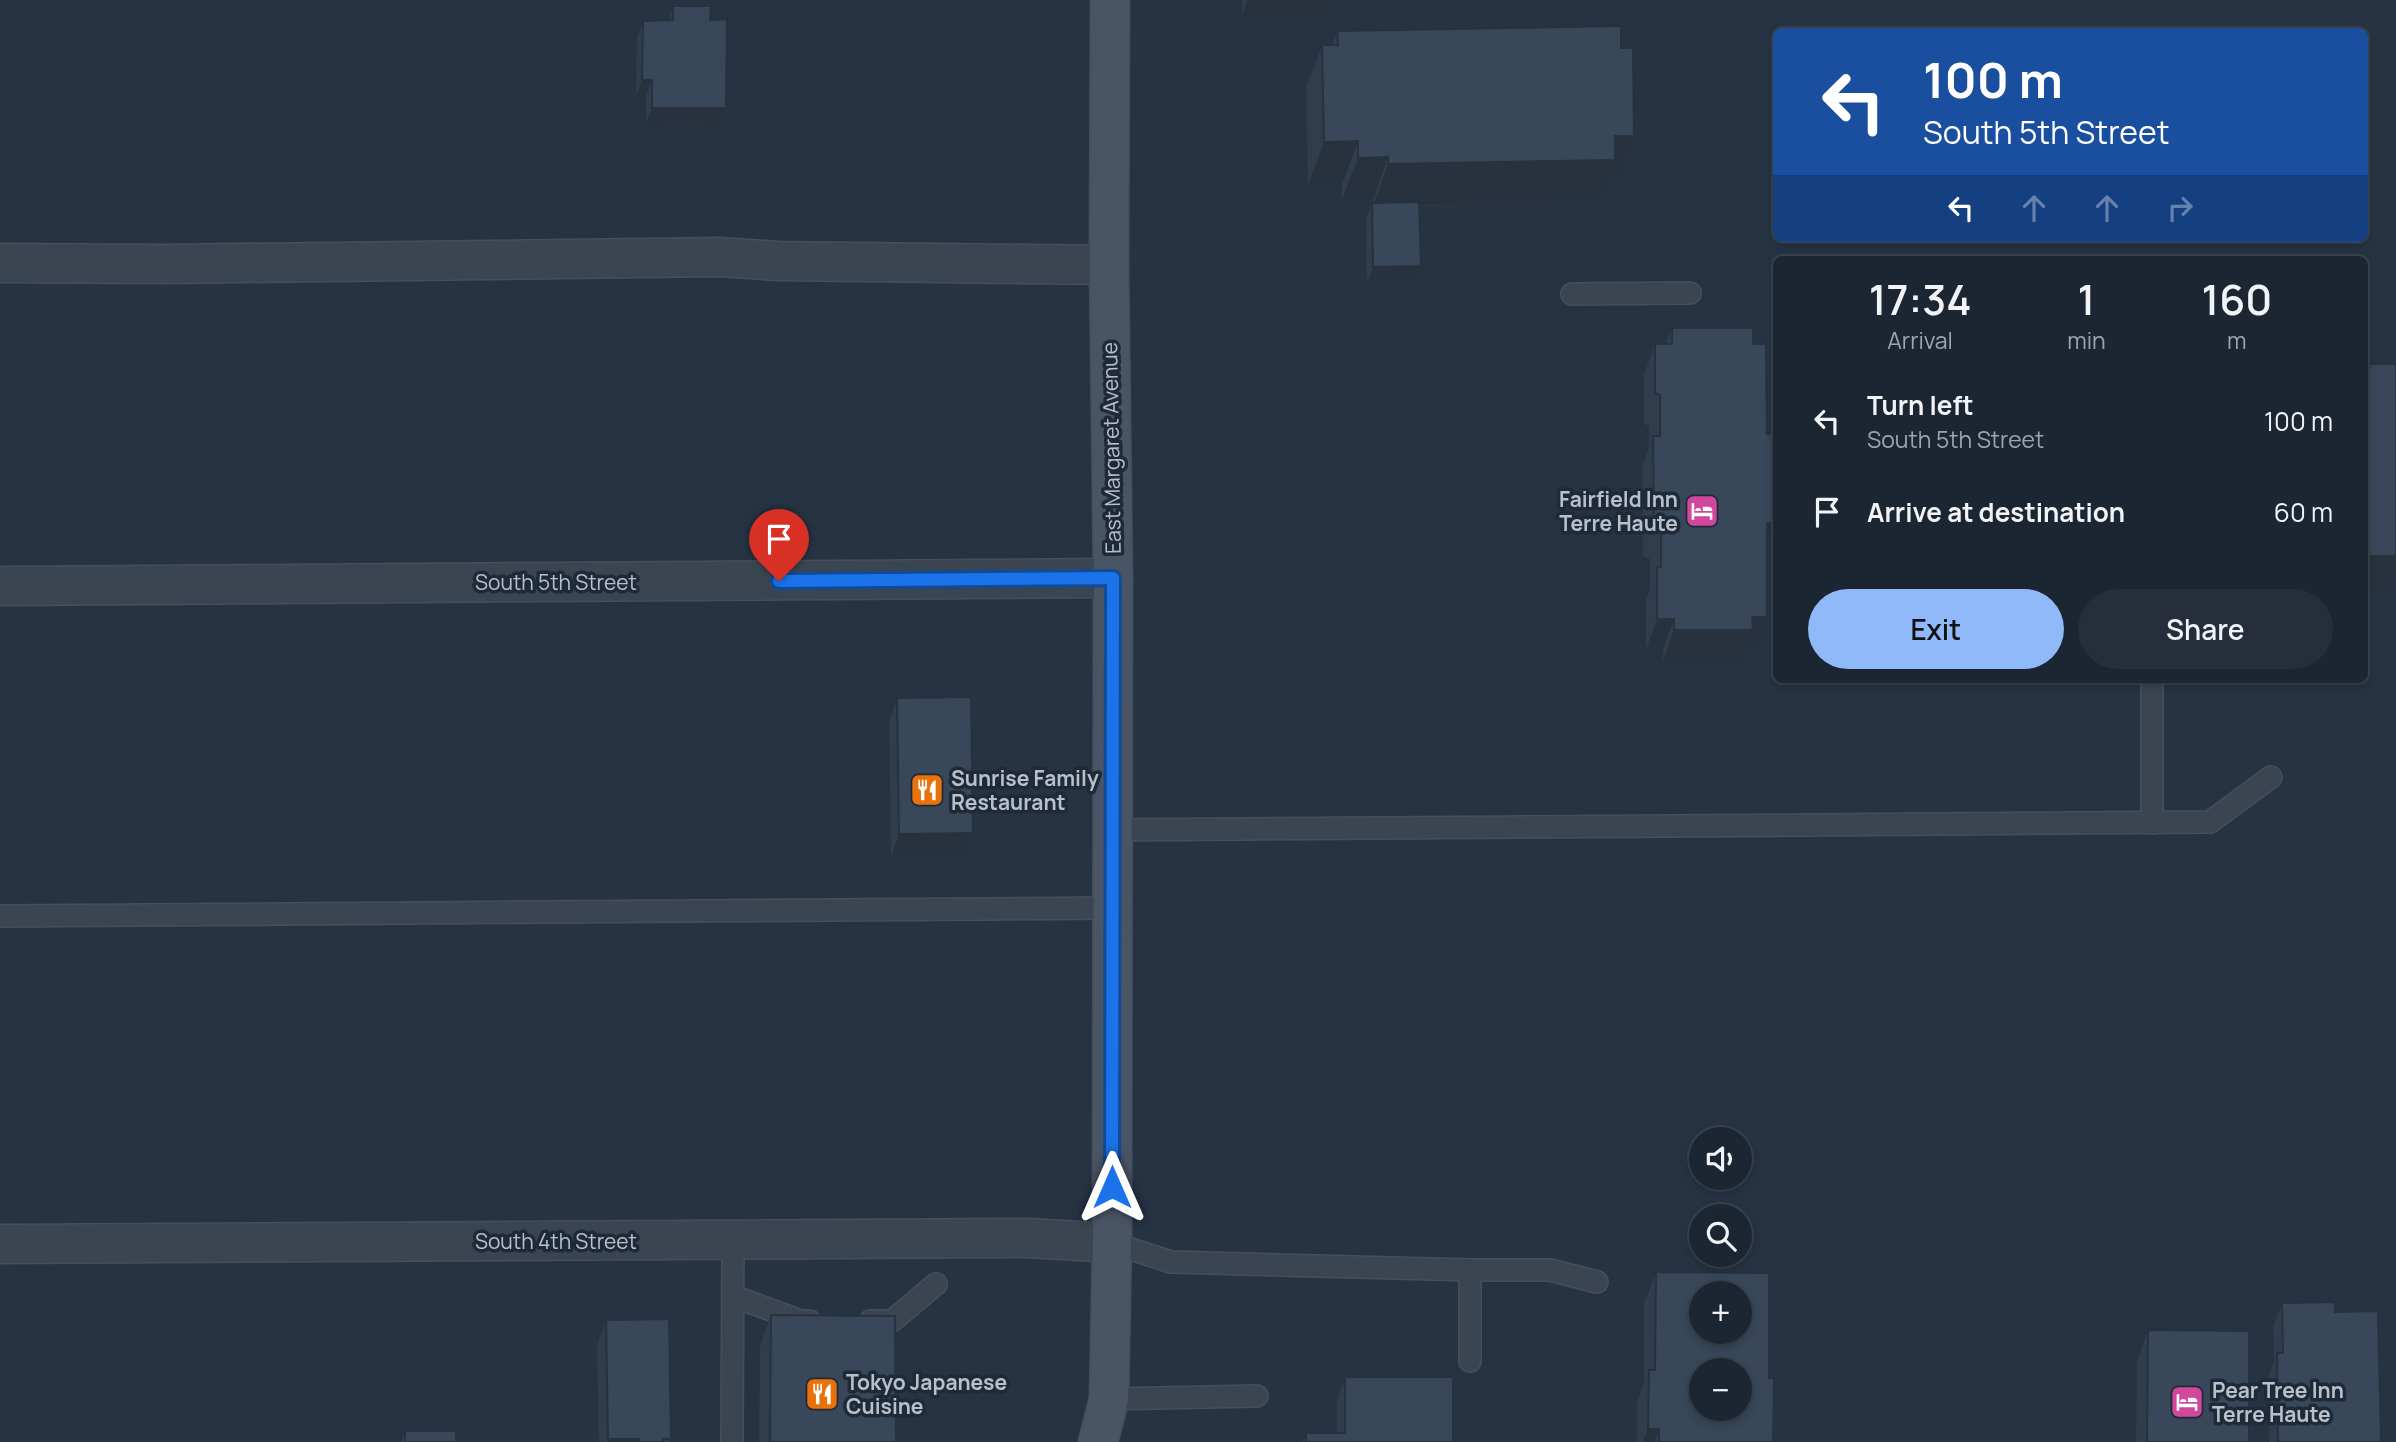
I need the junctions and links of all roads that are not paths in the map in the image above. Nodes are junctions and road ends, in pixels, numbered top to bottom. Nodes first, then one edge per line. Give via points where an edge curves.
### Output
1 (1110, 0) edge
2 (0, 263) edge
3 (1109, 265) junction
4 (1690, 293) dead end
5 (1572, 294) dead end
6 (1113, 578) junction
7 (0, 586) edge
8 (2152, 683) edge
9 (2271, 777) dead end
10 (2152, 823) junction
11 (1112, 830) junction
12 (1112, 908) junction
13 (0, 916) edge
14 (733, 1240) junction
15 (1112, 1243) junction
16 (0, 1244) edge
17 (1470, 1270) junction
18 (1597, 1282) dead end
19 (936, 1284) dead end
20 (733, 1296) junction
21 (827, 1321) edge
22 (853, 1321) edge
23 (1470, 1361) dead end
24 (1257, 1396) dead end
25 (1109, 1399) junction
26 (732, 1442) edge
27 (1098, 1442) edge
28 (1118, 1442) edge

1 - 3 main road, East Margaret Avenue
2 - 3 street via 719,257
3 - 6 main road, East Margaret Avenue
4 - 5 lane
6 - 7 street, South 5th Street
6 - 11 main road, East Margaret Avenue
8 - 10 lane
9 - 10 lane via 2210,822
10 - 11 lane
11 - 12 main road, East Margaret Avenue
12 - 13 lane
12 - 15 main road, East Margaret Avenue
14 - 15 street, South 4th Street via 1028,1238
14 - 16 street, South 4th Street
14 - 20 lane
15 - 17 lane via 1171,1262
15 - 25 main road, East Margaret Avenue
17 - 18 lane via 1550,1270
17 - 23 lane
19 - 22 lane via 892,1321
20 - 21 lane via 801,1321
20 - 26 lane
24 - 25 lane
25 - 27 main road
25 - 28 main road

